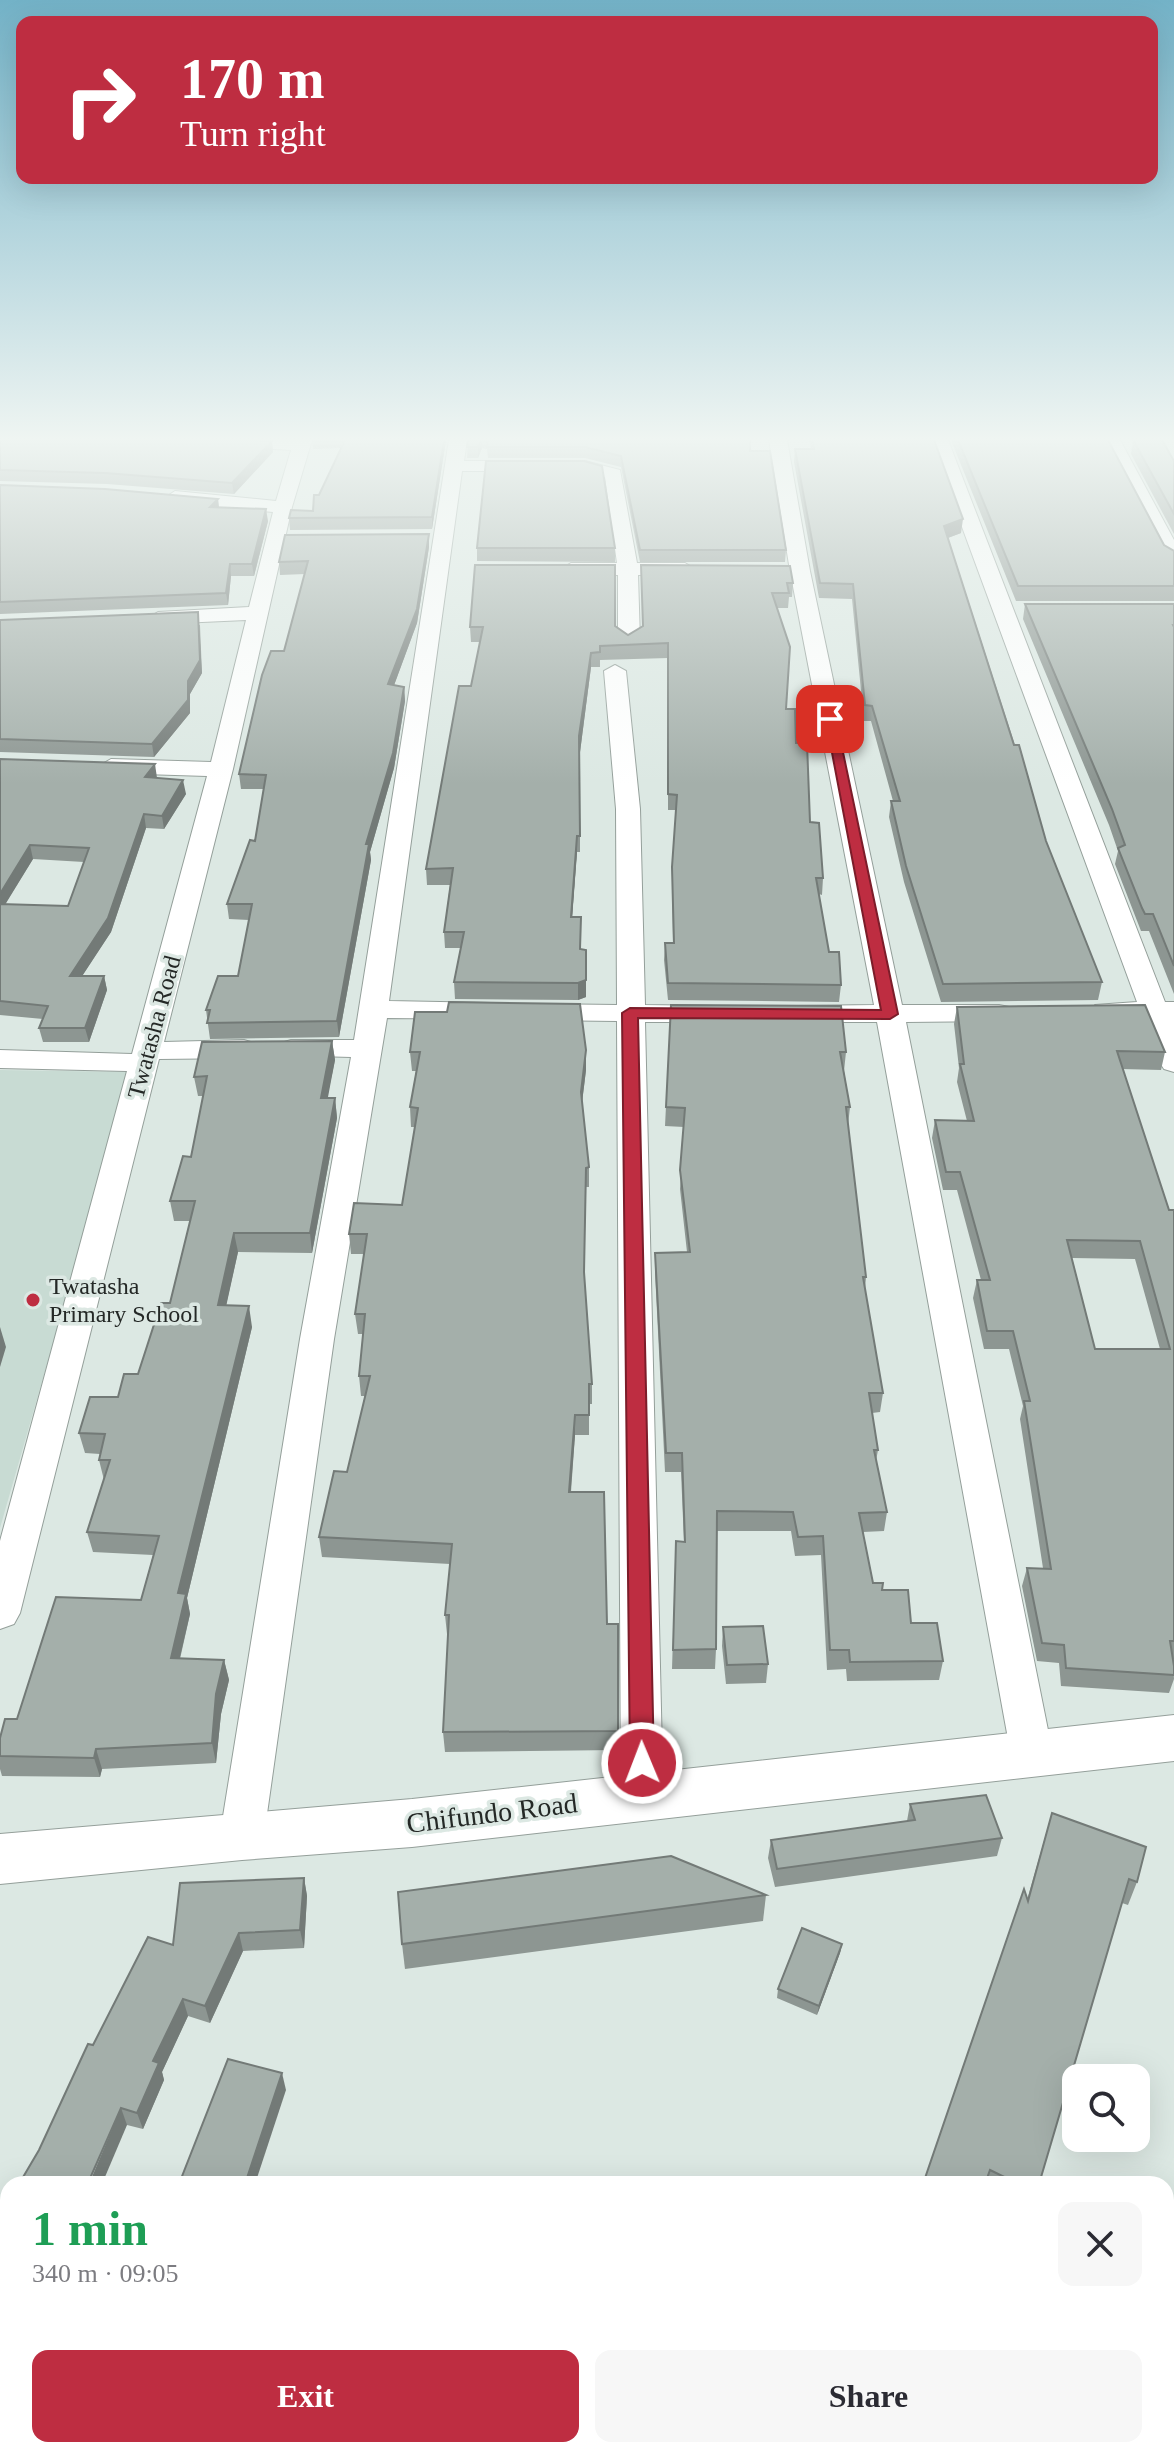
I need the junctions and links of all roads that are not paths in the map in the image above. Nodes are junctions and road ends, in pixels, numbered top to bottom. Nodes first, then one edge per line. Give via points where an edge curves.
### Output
1 (278, 555) edge
2 (443, 555) edge
3 (626, 555) edge
4 (790, 555) edge
5 (988, 555) edge
6 (550, 569) edge
7 (628, 569) junction
8 (706, 569) edge
9 (258, 613) junction
10 (142, 619) edge
11 (629, 641) edge
12 (615, 671) dead end
13 (95, 765) edge
14 (221, 769) junction
15 (374, 1009) junction
16 (1165, 1010) edge
17 (1077, 1011) edge
18 (1031, 1012) edge
19 (630, 1013) junction
20 (737, 1014) edge
21 (768, 1014) edge
22 (890, 1014) junction
23 (367, 1048) junction
24 (146, 1057) junction
25 (0, 1059) edge
26 (1174, 1063) edge
27 (0, 1613) edge
28 (1174, 1738) edge
29 (1032, 1755) junction
30 (642, 1795) junction
31 (242, 1835) junction
32 (0, 1859) edge

1 - 9 street, Twatasha Road
2 - 15 street via 449,570
3 - 7 street
4 - 22 street
5 - 16 street
6 - 7 street
7 - 8 street
7 - 11 street
9 - 10 street
9 - 14 street, Twatasha Road
12 - 19 street via 626,755
13 - 14 street
14 - 24 street, Twatasha Road
15 - 19 street
15 - 23 street
16 - 17 street
16 - 26 street
18 - 22 street
19 - 20 street
19 - 30 street
21 - 22 street
22 - 29 street
23 - 24 street
23 - 31 street
24 - 25 street
24 - 27 street, Twatasha Road
28 - 29 street, Chifundo Road
29 - 30 street, Chifundo Road
30 - 31 street, Chifundo Road via 412,1823
31 - 32 street, Chifundo Road

